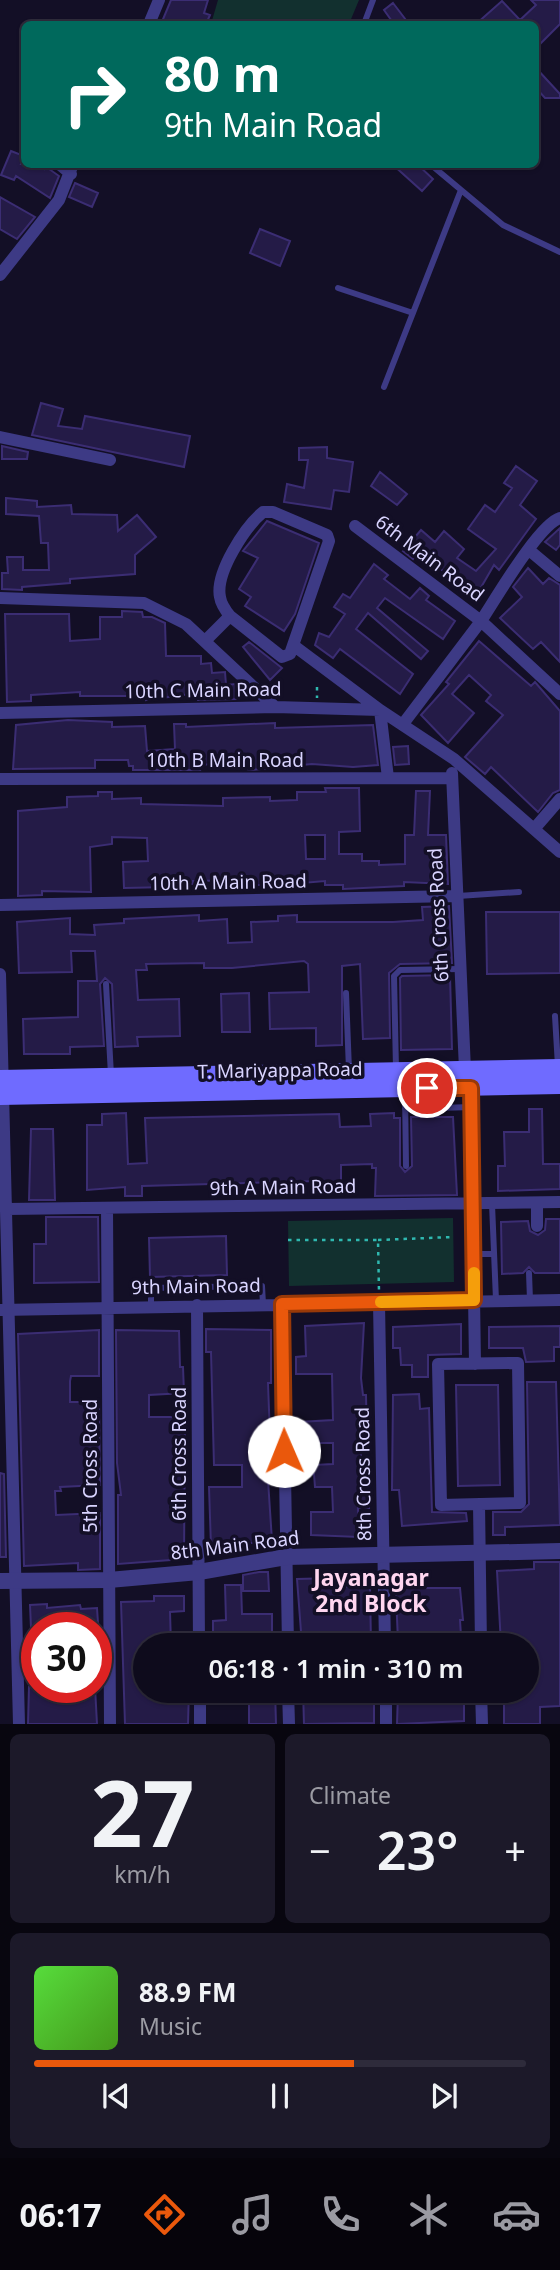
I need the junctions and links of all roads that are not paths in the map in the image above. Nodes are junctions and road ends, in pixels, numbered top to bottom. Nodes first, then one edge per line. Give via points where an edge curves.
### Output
1 (159, 0) edge
2 (373, 0) edge
3 (150, 21) edge
4 (364, 21) edge
5 (435, 168) edge
6 (72, 169) edge
7 (461, 190) junction
8 (560, 252) edge
9 (0, 275) edge
10 (338, 288) dead end
11 (413, 313) junction
12 (384, 387) dead end
13 (0, 437) edge
14 (110, 460) dead end
15 (560, 518) edge
16 (355, 526) dead end
17 (529, 550) junction
18 (560, 576) edge
19 (0, 598) edge
20 (230, 617) junction
21 (481, 621) junction
22 (205, 641) junction
23 (293, 645) junction
24 (560, 694) edge
25 (275, 707) junction
26 (380, 710) junction
27 (0, 713) edge
28 (403, 724) junction
29 (454, 759) junction
30 (388, 778) junction
31 (451, 778) junction
32 (0, 779) edge
33 (560, 799) edge
34 (534, 829) junction
35 (560, 852) edge
36 (519, 892) dead end
37 (456, 896) junction
38 (0, 905) edge
39 (460, 969) junction
40 (0, 974) edge
41 (106, 984) dead end
42 (346, 993) dead end
43 (555, 1016) dead end
44 (465, 1070) junction
45 (397, 1071) junction
46 (349, 1072) junction
47 (559, 1073) edge
48 (111, 1077) junction
49 (2, 1088) edge
50 (471, 1088) junction
51 (405, 1089) junction
52 (472, 1107) junction
53 (405, 1109) junction
54 (406, 1166) dead end
55 (560, 1202) edge
56 (537, 1203) junction
57 (473, 1204) junction
58 (492, 1204) junction
59 (107, 1208) junction
60 (7, 1209) junction
61 (537, 1226) dead end
62 (474, 1254) junction
63 (494, 1254) junction
64 (529, 1273) dead end
65 (474, 1300) junction
66 (496, 1300) junction
67 (530, 1300) junction
68 (560, 1300) edge
69 (379, 1303) junction
70 (262, 1304) junction
71 (282, 1304) junction
72 (197, 1305) junction
73 (151, 1306) junction
74 (108, 1307) junction
75 (6, 1310) edge
76 (475, 1364) junction
77 (0, 1499) edge
78 (14, 1502) junction
79 (479, 1504) junction
80 (480, 1551) junction
81 (560, 1551) edge
82 (383, 1554) junction
83 (286, 1557) junction
84 (199, 1572) junction
85 (109, 1580) junction
86 (8, 1582) edge
87 (200, 1633) edge
88 (288, 1633) edge
89 (385, 1633) edge
90 (481, 1633) edge
91 (200, 1703) edge
92 (288, 1703) edge
93 (386, 1703) edge
94 (481, 1703) edge
95 (19, 1724) edge
96 (110, 1724) edge
97 (200, 1724) edge
98 (289, 1724) edge
99 (386, 1724) edge
100 (482, 1724) edge

1 - 3 street
2 - 4 lane
5 - 7 lane
6 - 9 street via 59,200
7 - 8 lane via 503,225
7 - 11 lane
10 - 11 lane
11 - 12 lane
13 - 14 street
15 - 17 street via 550,521
16 - 21 street, 6th Main Road
17 - 18 street
17 - 21 street
19 - 22 street via 144,603 186,624
20 - 22 street
20 - 23 street via 282,657 290,654
20 - 23 street via 219,589 227,561 254,519 273,512 325,534 330,541
21 - 24 street, 6th Main Road
21 - 28 street
22 - 25 street
23 - 26 street
25 - 26 street, 10th C Main Road
25 - 27 street, 10th C Main Road
26 - 28 street, 10th C Main Road
26 - 30 street
28 - 29 street
29 - 31 street, 6th Cross Road
29 - 34 street
30 - 31 street, 10th B Main Road
30 - 32 street, 10th B Main Road
31 - 37 street, 6th Cross Road
33 - 34 street
34 - 35 street
36 - 37 lane
37 - 38 street, 10th A Main Road
37 - 39 street, 6th Cross Road
39 - 44 street, 6th Cross Road
39 - 45 lane via 400,970 394,976
40 - 49 street
41 - 48 lane
42 - 46 lane
43 - 47 lane
44 - 45 main road, T. Mariyappa Road
44 - 47 main road, T. Mariyappa Road
45 - 46 main road, T. Mariyappa Road
46 - 48 main road, T. Mariyappa Road
47 - 50 main road, T. Mariyappa Road
48 - 49 main road, T. Mariyappa Road
49 - 51 main road, T. Mariyappa Road
49 - 60 street
50 - 51 main road, T. Mariyappa Road
50 - 52 street
51 - 53 lane
52 - 53 lane
52 - 57 street
53 - 54 lane
55 - 56 street, 9th A Main Road
56 - 58 street, 9th A Main Road
56 - 61 street
57 - 58 street, 9th A Main Road
57 - 59 street, 9th A Main Road
57 - 62 street
58 - 63 lane
59 - 60 street, 9th A Main Road
59 - 74 street, 5th Cross Road
60 - 75 street
62 - 63 lane
62 - 65 street
63 - 66 lane
64 - 67 lane
65 - 66 street, 9th Main Road
65 - 69 street, 9th Main Road
65 - 76 street
66 - 67 street, 9th Main Road
67 - 68 street, 9th Main Road
69 - 71 street, 9th Main Road
69 - 82 street, 8th Cross Road
70 - 71 street, 9th Main Road
70 - 72 street, 9th Main Road
70 - 73 lane via 262,1286 151,1288
71 - 83 street
72 - 73 street, 9th Main Road
72 - 84 street, 6th Cross Road
73 - 74 street, 9th Main Road
74 - 75 street, 9th Main Road
74 - 85 street, 5th Cross Road
75 - 78 street
76 - 79 street via 438,1364 441,1505
76 - 79 street via 518,1363 520,1503
77 - 78 street
78 - 86 street
79 - 80 street
80 - 81 street, 8th Main Road
80 - 82 street, 8th Main Road
80 - 90 street
82 - 83 street, 8th Main Road
82 - 89 street, 8th Cross Road
83 - 84 street, 8th Main Road
83 - 88 street
84 - 85 street, 8th Main Road
84 - 87 street, 6th Cross Road
85 - 86 street, 8th Main Road
85 - 96 street, 5th Cross Road
86 - 95 street
91 - 97 street
92 - 98 street
93 - 99 street
94 - 100 street

